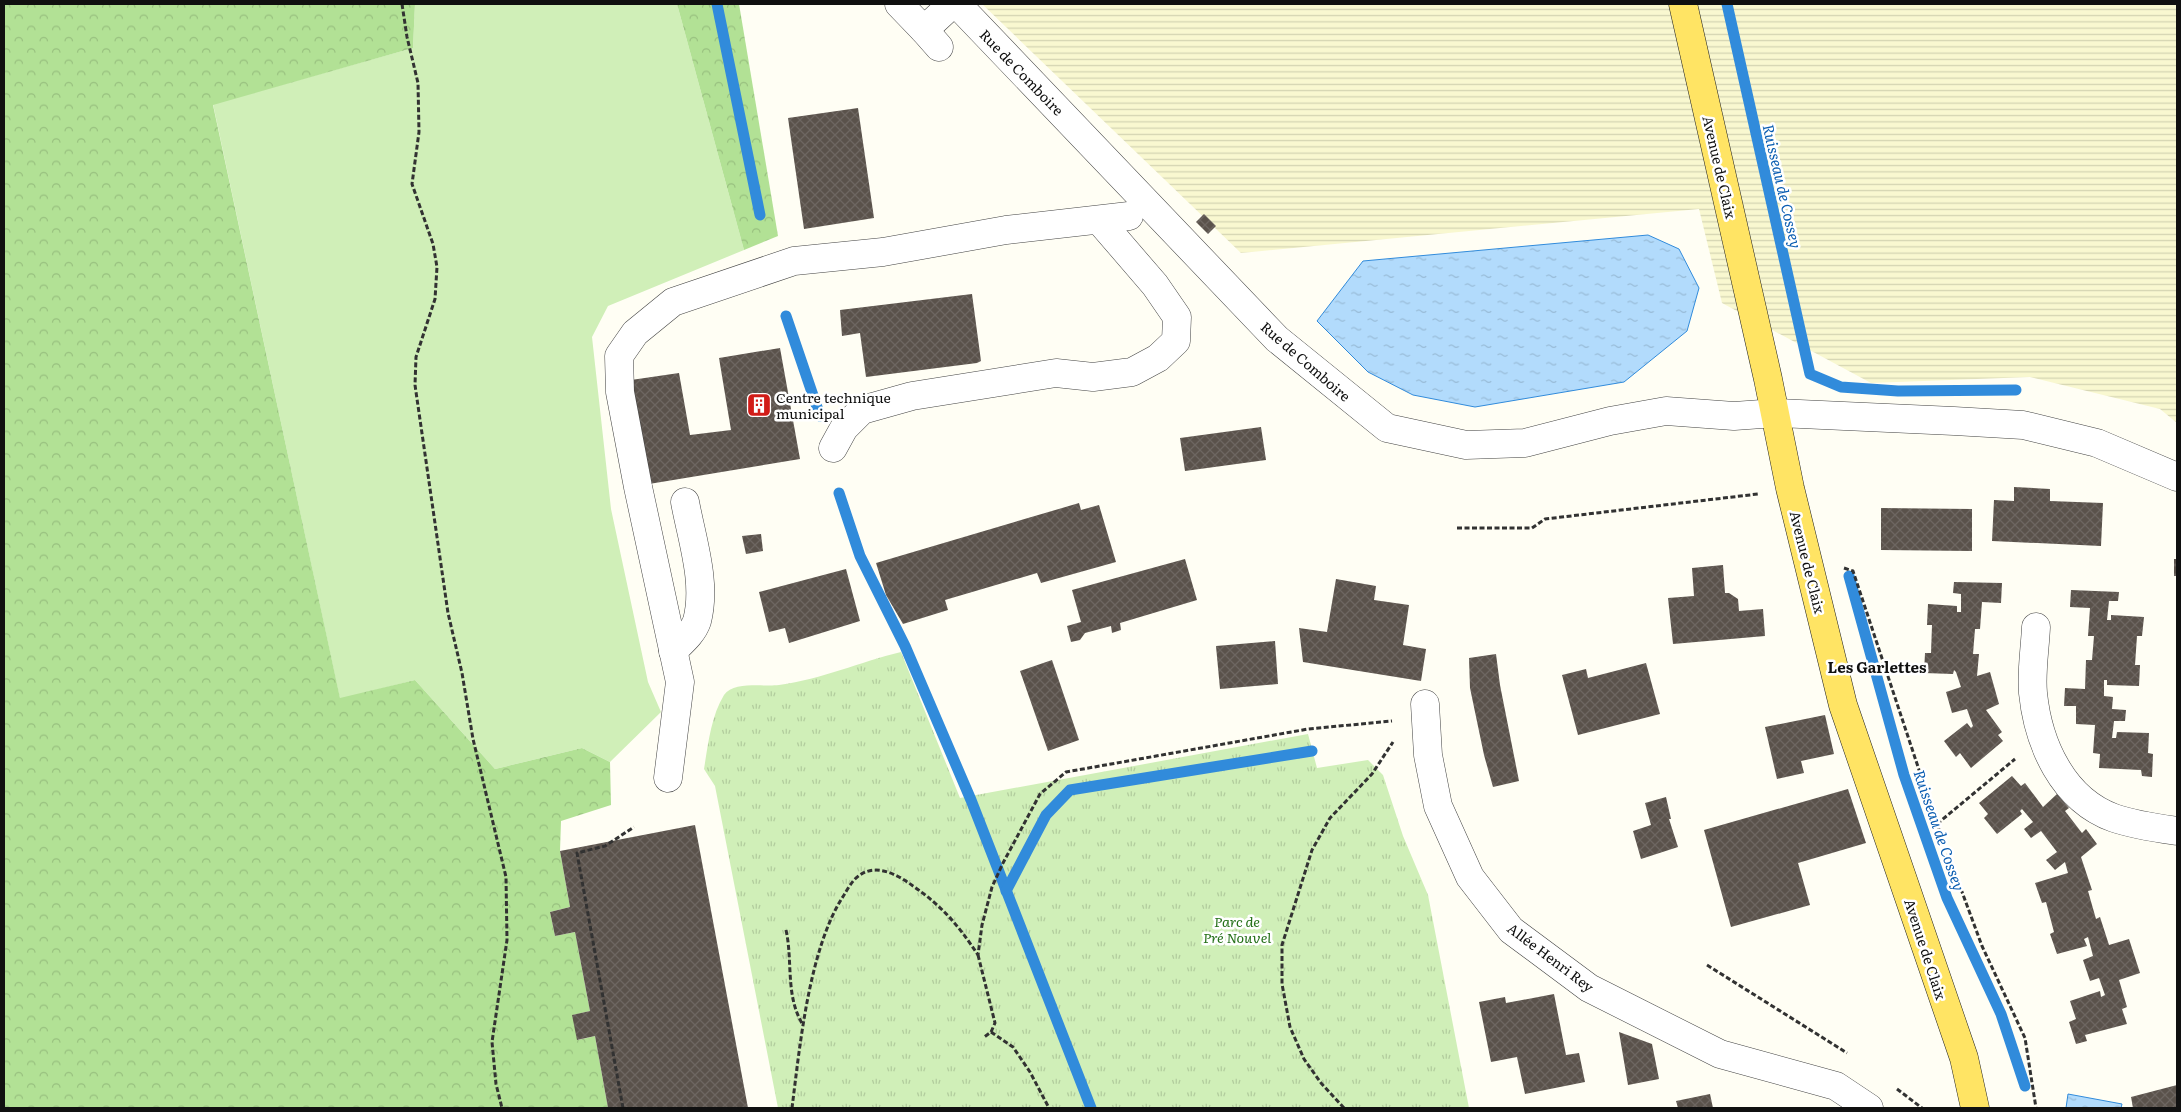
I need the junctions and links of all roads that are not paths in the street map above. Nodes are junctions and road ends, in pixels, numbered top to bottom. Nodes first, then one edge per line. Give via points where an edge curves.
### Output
1 (899, 4) edge
2 (952, 4) edge
3 (957, 4) edge
4 (1683, 4) edge
5 (1129, 216) dead end
6 (1099, 220) junction
7 (1776, 413) junction
8 (833, 448) dead end
9 (2177, 478) edge
10 (685, 502) dead end
11 (2036, 628) dead end
12 (673, 651) junction
13 (1416, 712) road end
14 (668, 778) dead end
15 (2177, 831) edge
16 (1869, 1108) edge
17 (1975, 1108) edge

1 - 2 street via 932,38
3 - 7 street, Rue de Comboire via 1278,339 1387,428 1466,445 1526,443 1610,421 1666,411 1734,416
4 - 7 main road, Avenue de Claix
5 - 6 street
6 - 8 street via 1156,285 1177,318 1176,341 1158,358 1132,372 1093,377 1056,373 904,399 862,410 844,428
6 - 12 street via 1006,230 883,252 794,261 673,302 636,333 619,356 620,392
7 - 9 street, Rue de Comboire via 2023,425 2097,443
7 - 17 main road, Avenue de Claix via 1790,488 1842,705 1964,1058
10 - 12 street via 700,594 696,622
11 - 15 street via 2033,691 2041,737 2054,766 2082,800 2112,818
12 - 14 street via 680,682
13 - 16 street, Allée Henri Rey via 1438,806 1470,877 1512,930 1589,988 1720,1054 1836,1086

